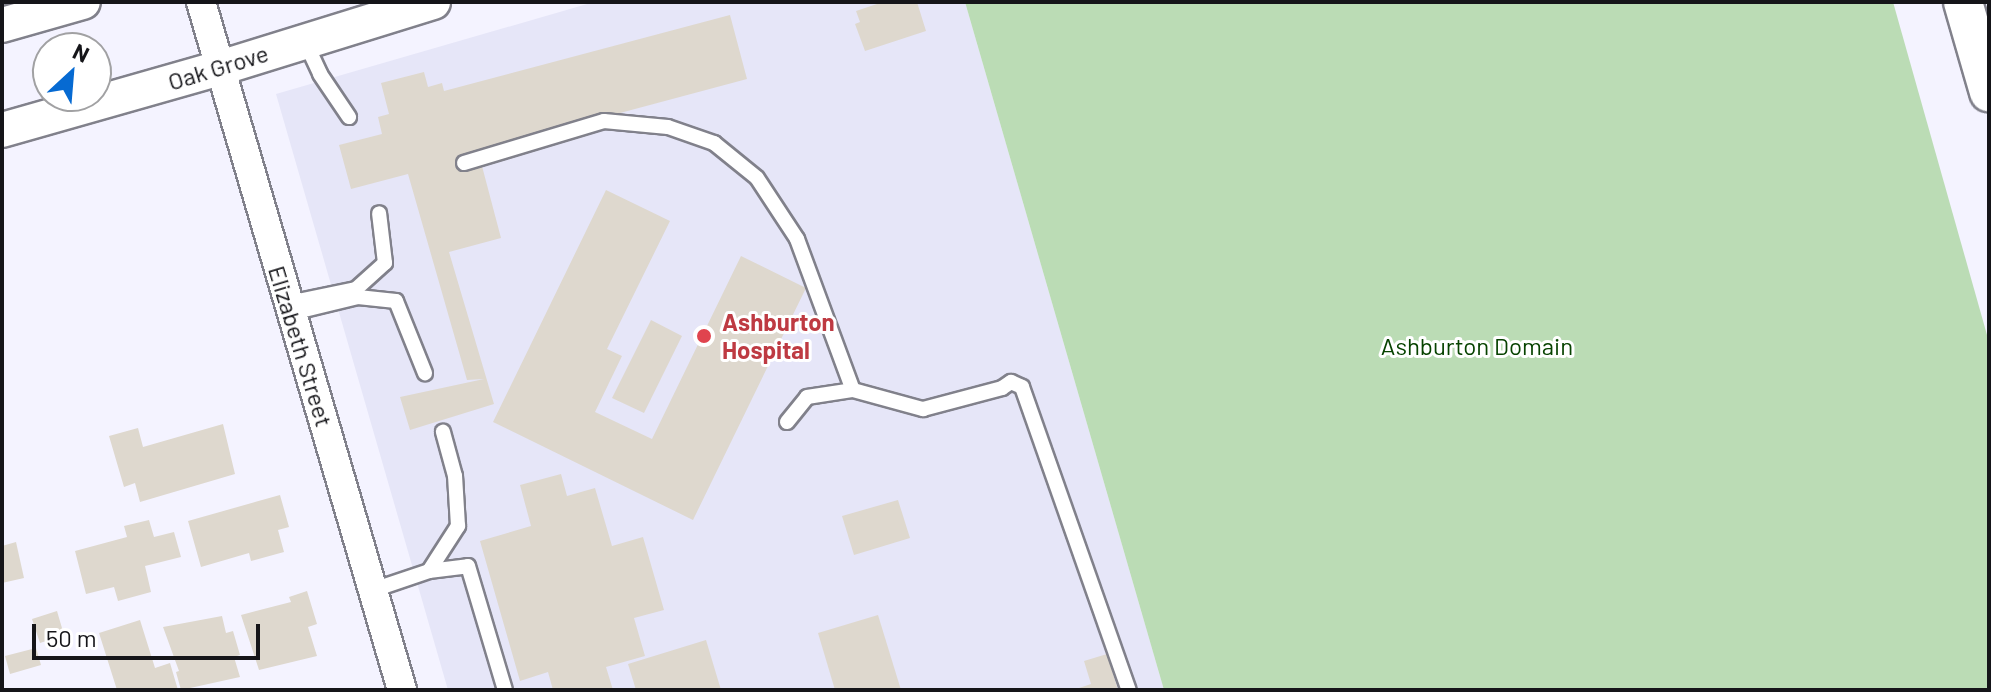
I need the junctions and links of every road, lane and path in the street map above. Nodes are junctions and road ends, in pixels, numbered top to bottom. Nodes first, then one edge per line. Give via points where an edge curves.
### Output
1 (83, 2) edge
2 (201, 2) edge
3 (433, 2) edge
4 (1963, 2) edge
5 (2, 25) edge
6 (304, 39) junction
7 (220, 68) junction
8 (1989, 92) edge
9 (349, 117) dead end
10 (2, 130) edge
11 (464, 163) dead end
12 (379, 213) dead end
13 (290, 308) junction
14 (425, 373) dead end
15 (853, 390) junction
16 (787, 422) dead end
17 (443, 432) dead end
18 (429, 571) junction
19 (373, 590) junction
20 (402, 690) edge
21 (505, 690) edge
22 (1129, 690) edge

1 - 5 street
2 - 7 street, Elizabeth Street
3 - 6 street, Oak Grove
4 - 8 main road
6 - 7 street, Oak Grove
6 - 9 lane
7 - 10 street, Oak Grove
7 - 13 street, Elizabeth Street
11 - 15 lane via 604,121 668,127 714,143 757,178 797,239
12 - 13 lane via 385,263 356,289
13 - 14 lane via 358,297 396,301
13 - 19 street, Elizabeth Street
15 - 16 lane via 807,397
15 - 22 lane via 923,409 1011,382 1022,387
17 - 18 lane via 455,476 458,526
18 - 19 lane
18 - 21 lane via 468,566
19 - 20 street, Elizabeth Street

